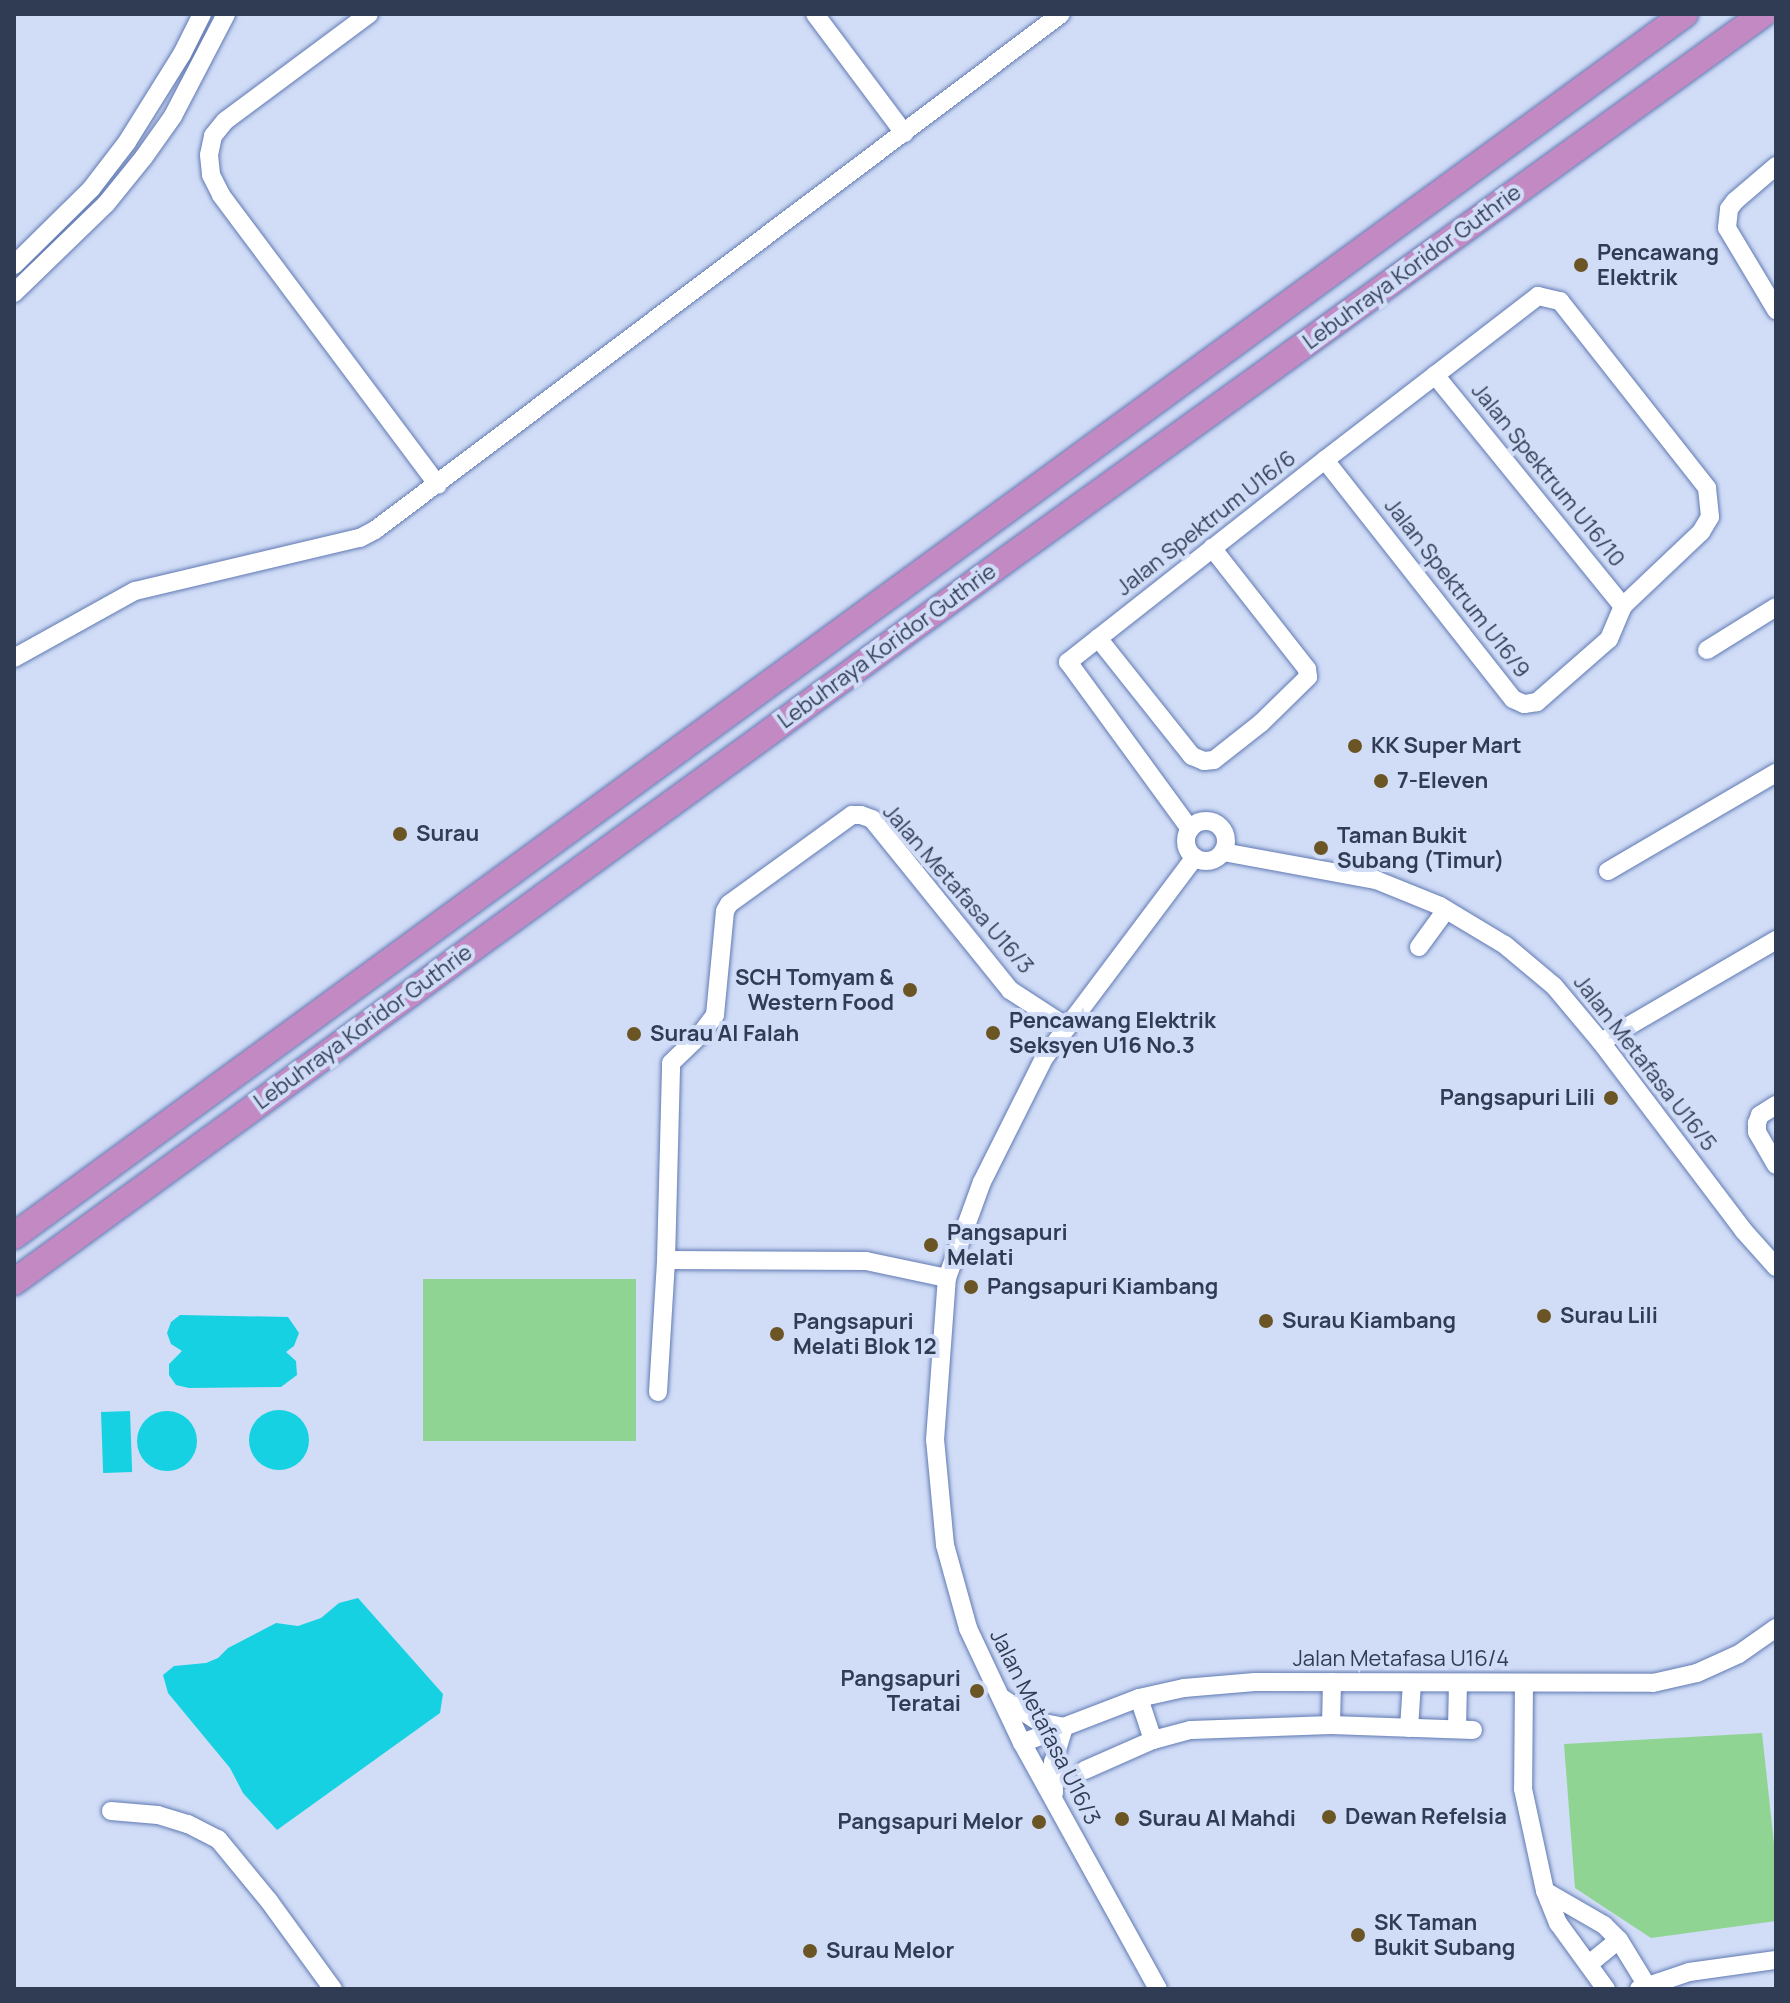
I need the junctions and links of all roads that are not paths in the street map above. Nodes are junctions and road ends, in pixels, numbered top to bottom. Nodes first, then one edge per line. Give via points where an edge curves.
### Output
1 (202, 14) edge
2 (226, 14) edge
3 (369, 14) edge
4 (815, 14) edge
5 (1061, 14) edge
6 (1685, 14) edge
7 (1763, 14) edge
8 (904, 133) junction
9 (1776, 166) edge
10 (14, 265) edge
11 (14, 293) edge
12 (1776, 310) edge
13 (1435, 375) junction
14 (1325, 460) junction
15 (438, 485) junction
16 (1212, 548) junction
17 (1623, 606) junction
18 (1776, 607) edge
19 (1098, 638) junction
20 (1707, 650) dead end
21 (14, 658) edge
22 (1776, 773) edge
23 (1190, 829) junction
24 (1223, 852) junction
25 (1195, 857) junction
26 (1608, 871) dead end
27 (1446, 910) junction
28 (1776, 940) edge
29 (1419, 947) dead end
30 (1067, 1027) junction
31 (1601, 1042) junction
32 (1768, 1110) edge
33 (1776, 1165) edge
34 (14, 1236) edge
35 (666, 1260) junction
36 (1776, 1267) edge
37 (947, 1278) junction
38 (14, 1282) edge
39 (658, 1392) dead end
40 (1776, 1628) edge
41 (1332, 1682) junction
42 (1412, 1683) junction
43 (1458, 1683) junction
44 (1524, 1683) junction
45 (997, 1694) junction
46 (1139, 1698) junction
47 (1331, 1725) junction
48 (1064, 1727) junction
49 (1409, 1728) junction
50 (1153, 1740) junction
51 (1022, 1743) junction
52 (1085, 1770) dead end
53 (1054, 1800) junction
54 (111, 1811) dead end
55 (1545, 1891) junction
56 (1619, 1940) junction
57 (1776, 1960) edge
58 (1589, 1964) junction
59 (1645, 1988) edge
60 (333, 1989) edge
61 (1158, 1989) edge
62 (1606, 1989) edge

1 - 10 street via 127,142 91,189
2 - 11 street via 173,116 144,157 106,204
3 - 15 street via 225,121 213,136 211,175
4 - 8 street
5 - 8 street
6 - 34 highway, Lebuhraya Koridor Guthrie
7 - 38 highway, Lebuhraya Koridor Guthrie
8 - 15 street
9 - 12 street via 1735,201 1727,218 1732,241
13 - 14 street, Jalan Spektrum U16/6
13 - 17 street, Jalan Spektrum U16/10
13 - 17 street, Jalan Spektrum U16/6 via 1538,296 1560,301 1707,488 1711,502 1701,532
14 - 16 street, Jalan Spektrum U16/6
14 - 17 street, Jalan Spektrum U16/9 via 1513,699 1537,702 1609,639
15 - 21 street via 360,538 135,591
16 - 19 street, Jalan Spektrum U16/6
16 - 19 street via 1307,669 1305,683 1261,723 1214,760 1192,756
18 - 20 street
19 - 23 street, Jalan Spektrum U16/6 via 1068,662
22 - 26 street
23 - 24 street via 1203,821 1218,825 1226,838
23 - 25 street via 1187,844
24 - 25 street via 1210,860
24 - 27 street, Jalan Metafasa U16/5 via 1376,880
25 - 30 street, Jalan Metafasa U16/3
27 - 29 street
27 - 31 street, Jalan Metafasa U16/5 via 1505,945 1554,986
28 - 31 street
30 - 35 street, Jalan Metafasa U16/3 via 1010,990 872,819 852,815 725,911 713,1021 671,1063
30 - 37 street, Jalan Metafasa U16/3 via 1044,1058 982,1182
31 - 36 street, Jalan Metafasa U16/5
32 - 33 street via 1757,1132
35 - 37 street via 866,1261
35 - 39 street, Jalan Metafasa U16/3
37 - 45 street, Jalan Metafasa U16/3 via 935,1440 945,1545 968,1628
40 - 44 street, Jalan Metafasa U16/4 via 1725,1661 1653,1683
41 - 42 street, Jalan Metafasa U16/4
41 - 46 street, Jalan Metafasa U16/4 via 1227,1684
41 - 47 street
42 - 43 street, Jalan Metafasa U16/4
42 - 49 street
43 - 44 street, Jalan Metafasa U16/4
43 - 49 street via 1465,1730
44 - 55 street via 1523,1789
45 - 48 street via 1039,1722
45 - 51 street, Jalan Metafasa U16/3
46 - 48 street, Jalan Metafasa U16/4
46 - 50 street
47 - 49 street
47 - 50 street via 1191,1730
48 - 51 street, Jalan Metafasa U16/4
48 - 53 street via 1053,1762
50 - 52 street
51 - 53 street, Jalan Metafasa U16/3
53 - 61 street, Jalan Metafasa U16/3
54 - 60 street via 158,1815 218,1839
55 - 56 street via 1587,1912
55 - 58 street via 1558,1923
56 - 58 street
56 - 59 street
57 - 59 street via 1689,1972
58 - 62 street

